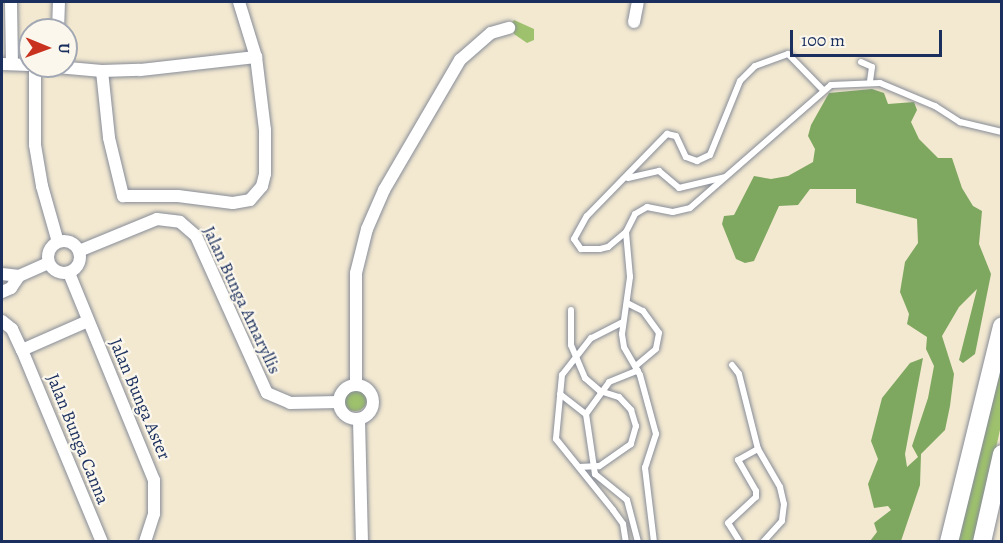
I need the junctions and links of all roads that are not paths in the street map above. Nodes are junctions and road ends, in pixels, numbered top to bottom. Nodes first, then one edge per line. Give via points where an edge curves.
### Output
1 (11, 2) edge
2 (59, 2) edge
3 (239, 2) edge
4 (638, 2) edge
5 (58, 18) edge
6 (634, 22) dead end
7 (509, 28) dead end
8 (256, 57) junction
9 (861, 62) dead end
10 (7, 64) edge
11 (78, 69) edge
12 (102, 71) junction
13 (34, 78) edge
14 (870, 82) junction
15 (822, 89) junction
16 (1002, 132) edge
17 (729, 176) junction
18 (628, 178) junction
19 (698, 186) junction
20 (700, 197) junction
21 (627, 232) junction
22 (58, 242) junction
23 (79, 252) junction
24 (48, 263) junction
25 (69, 273) junction
26 (2, 274) edge
27 (19, 276) junction
28 (2, 292) edge
29 (627, 303) junction
30 (571, 310) dead end
31 (2, 321) edge
32 (88, 321) junction
33 (622, 322) junction
34 (1002, 326) edge
35 (22, 350) junction
36 (575, 357) junction
37 (732, 365) dead end
38 (637, 368) junction
39 (356, 385) junction
40 (600, 391) junction
41 (560, 394) junction
42 (339, 402) junction
43 (586, 414) junction
44 (359, 420) junction
45 (758, 449) junction
46 (1002, 453) edge
47 (594, 466) junction
48 (579, 467) junction
49 (102, 542) edge
50 (145, 542) edge
51 (362, 542) edge
52 (626, 542) edge
53 (638, 542) edge
54 (654, 542) edge
55 (740, 542) edge
56 (763, 542) edge
57 (949, 542) edge
58 (982, 542) edge

1 - 10 street
2 - 5 street
3 - 8 street
4 - 6 street
7 - 39 street via 490,33 460,60 384,190 367,229 356,273
8 - 12 street
8 - 12 street via 263,105 265,174 257,194 243,202 123,196 109,138
9 - 14 lane via 872,67
11 - 12 street
13 - 22 street via 35,145
14 - 15 lane
14 - 16 lane via 935,106 960,122
15 - 17 lane via 799,116
15 - 18 lane via 807,78 794,57 788,54 770,58 740,81 717,141 704,160 686,157 671,132
17 - 19 lane
17 - 20 lane
18 - 19 lane via 658,171 672,186
18 - 21 lane via 587,216 574,239 581,249 608,248
19 - 20 lane
20 - 21 lane via 690,208 673,212 640,210
21 - 29 lane
22 - 23 street via 68,241
22 - 24 street via 50,248
23 - 25 street via 77,266
23 - 42 street, Jalan Bunga Amaryllis via 157,219 180,222 195,236 267,393 290,404
24 - 25 street via 59,273
24 - 27 street
25 - 32 street, Jalan Bunga Aster
26 - 27 street
27 - 28 street via 11,288
29 - 33 lane
29 - 38 lane via 643,311 659,333 656,349
30 - 36 lane
31 - 35 street, Jalan Bunga Canna via 12,329
32 - 35 street
32 - 50 street, Jalan Bunga Aster via 154,480 154,514
33 - 36 lane via 591,338
33 - 38 lane via 624,347
34 - 57 main road
35 - 49 street, Jalan Bunga Canna
36 - 40 lane via 585,378
36 - 41 lane via 562,375
37 - 45 lane via 739,374
38 - 40 lane via 618,375
38 - 54 lane via 656,434 645,468
39 - 42 street via 342,392
39 - 44 street via 369,390 374,398 371,412
40 - 43 lane
40 - 47 lane via 626,404 635,418 636,433 631,444
41 - 43 lane
41 - 48 lane via 556,439
42 - 44 street via 345,416
43 - 47 lane
44 - 51 street
45 - 55 lane via 738,460 756,497 728,523
45 - 56 lane via 780,487 784,504 782,521
46 - 58 main road
47 - 48 lane
47 - 53 lane via 595,474 621,493 631,507
48 - 52 lane via 623,524

